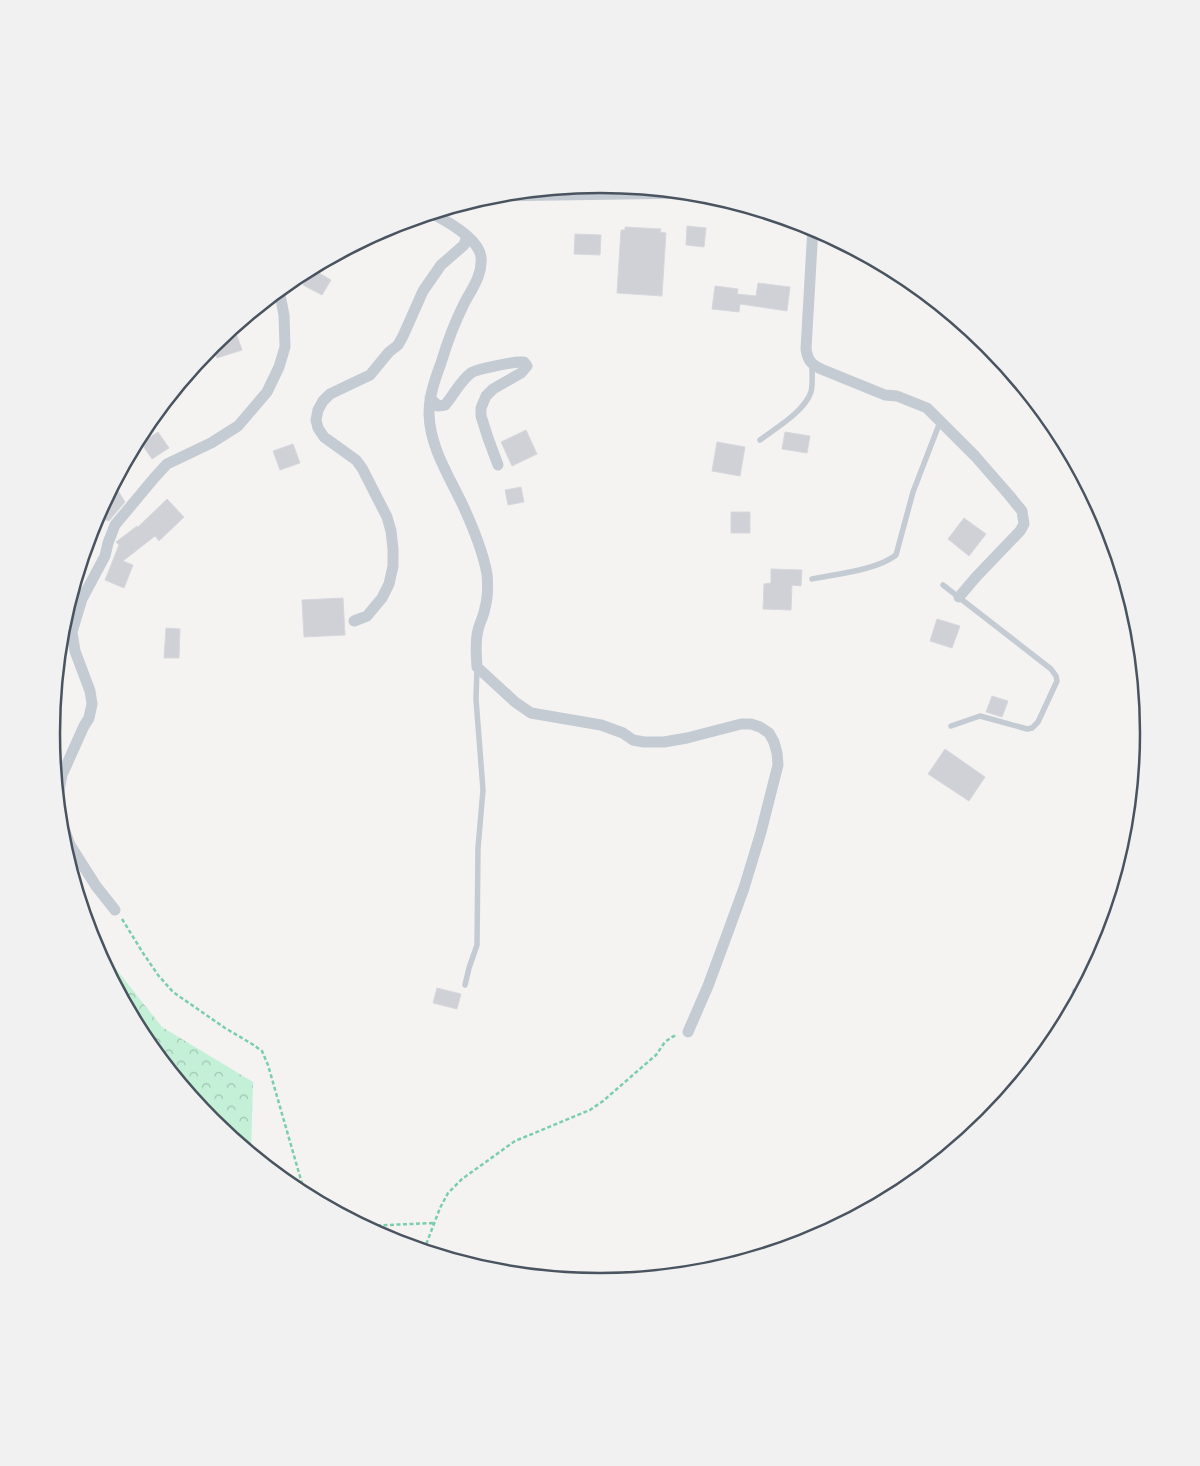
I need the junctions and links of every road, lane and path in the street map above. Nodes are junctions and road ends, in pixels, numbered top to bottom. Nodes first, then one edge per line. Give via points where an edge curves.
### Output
1 (631, 194) edge
2 (556, 195) edge
3 (439, 218) edge
4 (466, 236) junction
5 (813, 237) edge
6 (281, 298) edge
7 (812, 364) junction
8 (430, 398) junction
9 (940, 422) junction
10 (760, 440) dead end
11 (498, 465) dead end
12 (812, 579) dead end
13 (943, 585) dead end
14 (959, 597) junction
15 (354, 621) dead end
16 (477, 667) junction
17 (950, 726) dead end
18 (62, 776) edge
19 (73, 849) edge
20 (115, 910) joint
21 (465, 985) dead end
22 (688, 1032) joint
23 (301, 1183) edge
24 (434, 1223) junction
25 (379, 1225) edge
26 (426, 1244) edge

1 - 2 street
3 - 4 street
4 - 8 street via 478,248 481,267 449,336
4 - 15 street via 464,245 441,265 423,291 398,345 370,375 330,394 318,410 318,428 324,437 362,468 391,531 394,550 389,584 367,616
5 - 7 street via 806,349 807,359
6 - 18 street via 285,347 267,392 238,426 167,464 115,525 105,556 82,599 72,632 92,704 89,718
7 - 9 street via 885,395 914,402 927,408
7 - 10 lane via 811,391 806,402
8 - 11 street via 438,406 445,405 472,372 524,362 527,366 521,373 493,389 481,408
8 - 16 street via 429,415 439,455 475,533 487,575 488,592 476,644
9 - 12 lane via 913,492 896,555 871,566
9 - 14 street via 975,456 1024,517 1020,531
13 - 14 lane
14 - 17 lane via 1051,670 1057,681 1032,728 980,716
16 - 21 lane via 476,699 483,790 478,848 478,936
16 - 22 street via 531,713 601,725 633,740 664,742 741,724 751,724 769,733 778,765 761,832 744,888
19 - 20 street
20 - 23 path via 173,992 262,1051
22 - 24 path via 665,1042 656,1055 590,1110 515,1141 462,1179 448,1193
24 - 25 path
24 - 26 path

